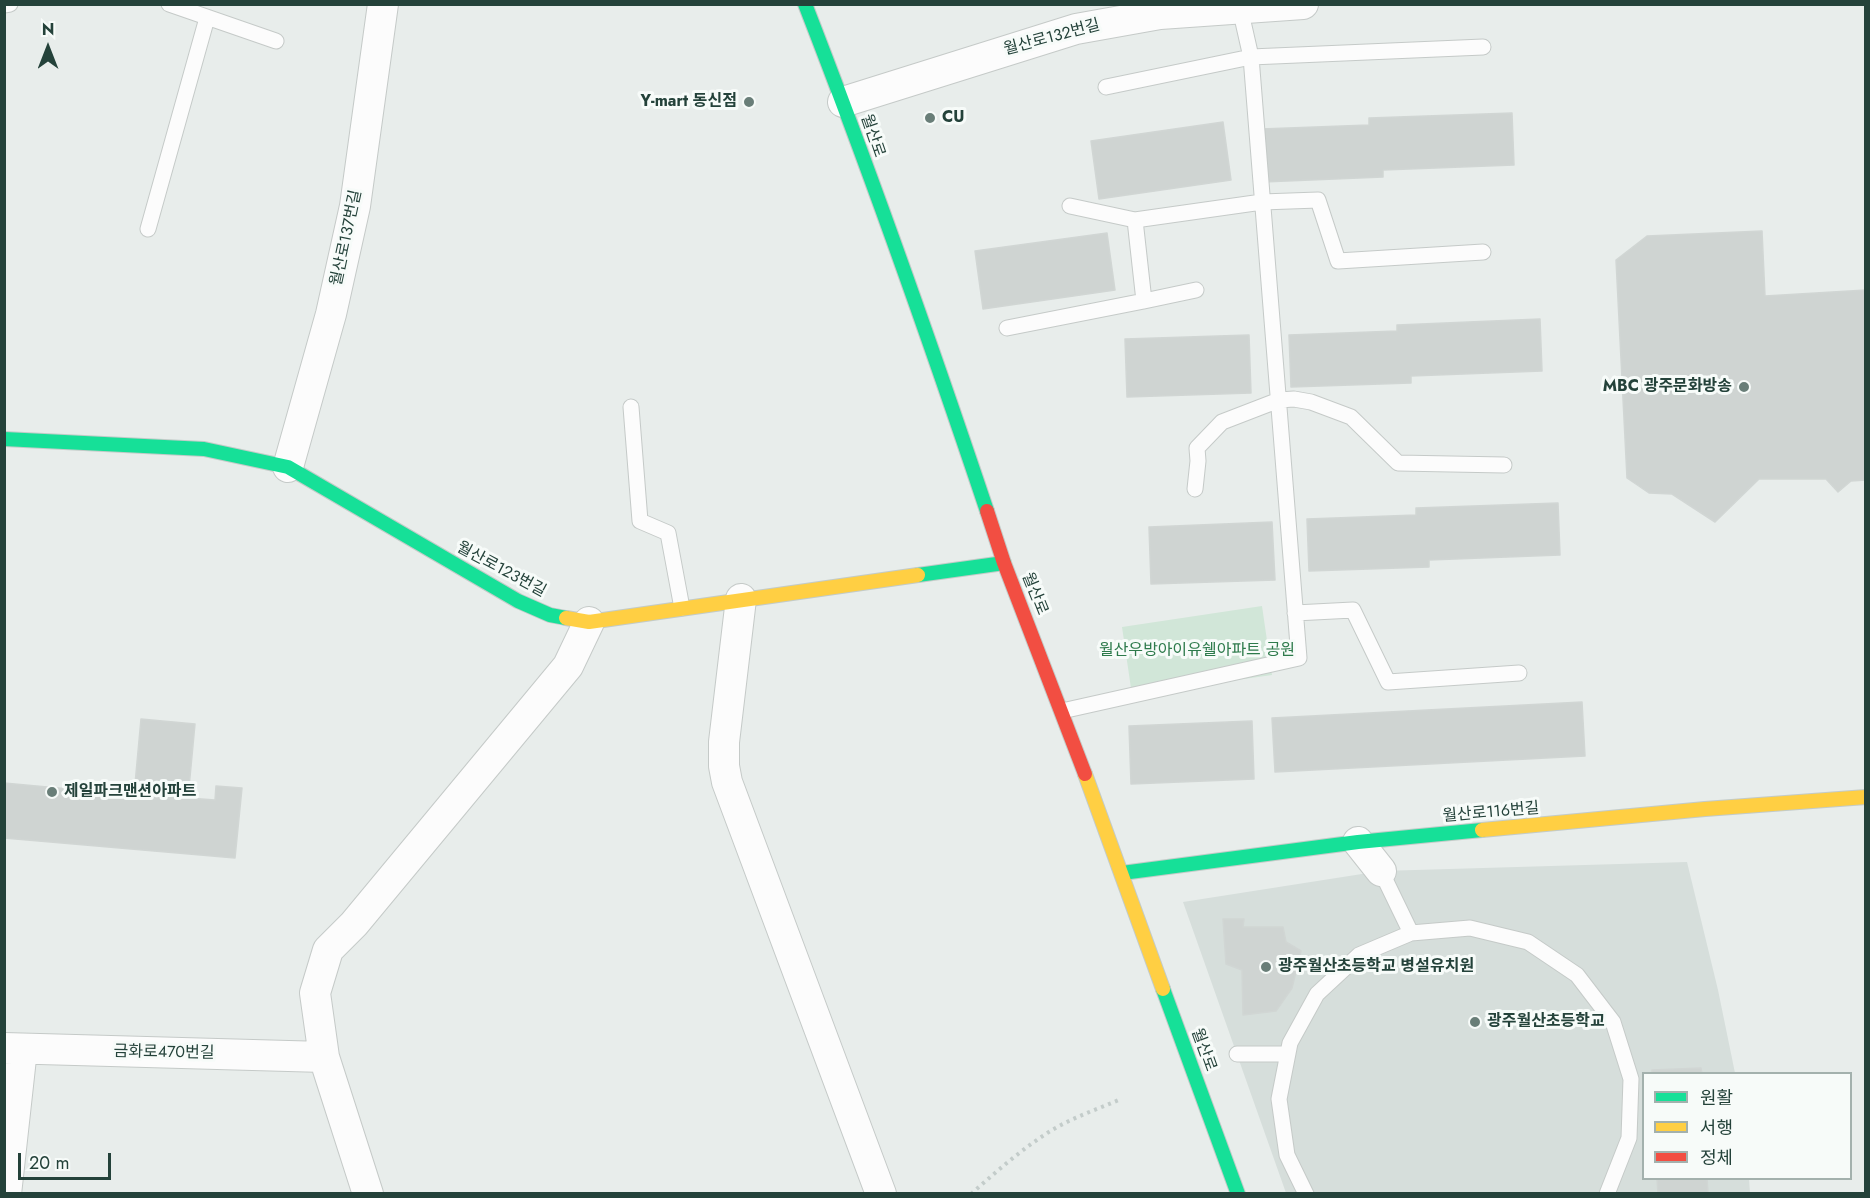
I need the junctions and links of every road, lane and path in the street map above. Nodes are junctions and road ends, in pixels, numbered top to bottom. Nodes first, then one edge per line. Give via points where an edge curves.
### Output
1 (10, 4) edge
2 (169, 4) edge
3 (383, 4) edge
4 (805, 4) edge
5 (1304, 4) edge
6 (4, 5) edge
7 (1239, 6) edge
8 (207, 18) junction
9 (276, 42) dead end
10 (1483, 47) dead end
11 (1251, 57) junction
12 (1106, 87) dead end
13 (843, 102) junction
14 (1262, 202) junction
15 (1070, 206) dead end
16 (1135, 220) junction
17 (148, 229) dead end
18 (1483, 252) dead end
19 (1196, 290) dead end
20 (1144, 301) junction
21 (1006, 328) dead end
22 (1279, 400) junction
23 (631, 407) dead end
24 (4, 438) edge
25 (1504, 465) dead end
26 (288, 467) junction
27 (1195, 489) dead end
28 (1004, 563) junction
29 (741, 599) junction
30 (682, 608) junction
31 (1295, 613) junction
32 (590, 622) junction
33 (1519, 673) dead end
34 (1062, 711) junction
35 (1866, 797) edge
36 (1358, 842) junction
37 (1381, 872) joint
38 (1122, 873) junction
39 (1411, 933) junction
40 (13, 1049) edge
41 (1237, 1054) dead end
42 (1287, 1054) junction
43 (324, 1057) junction
44 (1121, 1099) dead end
45 (6, 1194) edge
46 (368, 1194) edge
47 (881, 1194) edge
48 (971, 1194) edge
49 (1238, 1194) edge
50 (1306, 1194) edge
51 (1607, 1194) edge

1 - 6 lane
2 - 8 lane
3 - 26 street, 월산로137번길 via 355,206 331,314
4 - 13 street, 월산로
5 - 7 street, 월산로132번길
7 - 11 lane
7 - 13 street, 월산로132번길 via 1160,14 1076,29
8 - 9 lane
8 - 17 lane
10 - 11 lane
11 - 12 lane
11 - 14 lane
13 - 28 street, 월산로
14 - 16 lane
14 - 18 lane via 1318,200 1338,261
14 - 22 lane
15 - 16 lane
16 - 20 lane
19 - 20 lane
20 - 21 lane
22 - 25 lane via 1311,402 1351,417 1398,463
22 - 27 lane via 1222,422 1197,448
22 - 31 lane
23 - 30 lane via 640,521 668,533
24 - 26 street, 월산로123번길 via 204,449
26 - 32 street, 월산로123번길 via 518,601 550,615
28 - 29 street, 월산로123번길
28 - 34 street, 월산로
29 - 30 street, 월산로123번길
29 - 47 street via 724,766
30 - 32 street, 월산로123번길
31 - 33 lane via 1353,610 1388,682
31 - 34 lane via 1299,658
32 - 43 street via 568,666 354,924 328,950 315,993
34 - 38 street, 월산로
35 - 36 street, 월산로116번길
36 - 37 street
36 - 38 street, 월산로116번길
37 - 39 lane
38 - 49 street, 월산로
39 - 42 lane via 1359,956 1317,994
39 - 51 lane via 1470,928 1528,942 1577,975 1613,1023 1631,1079 1629,1138
40 - 43 street, 금화로470번길
40 - 45 street
41 - 42 lane
42 - 50 lane via 1279,1099 1285,1144
43 - 46 street
44 - 48 path via 1053,1129

